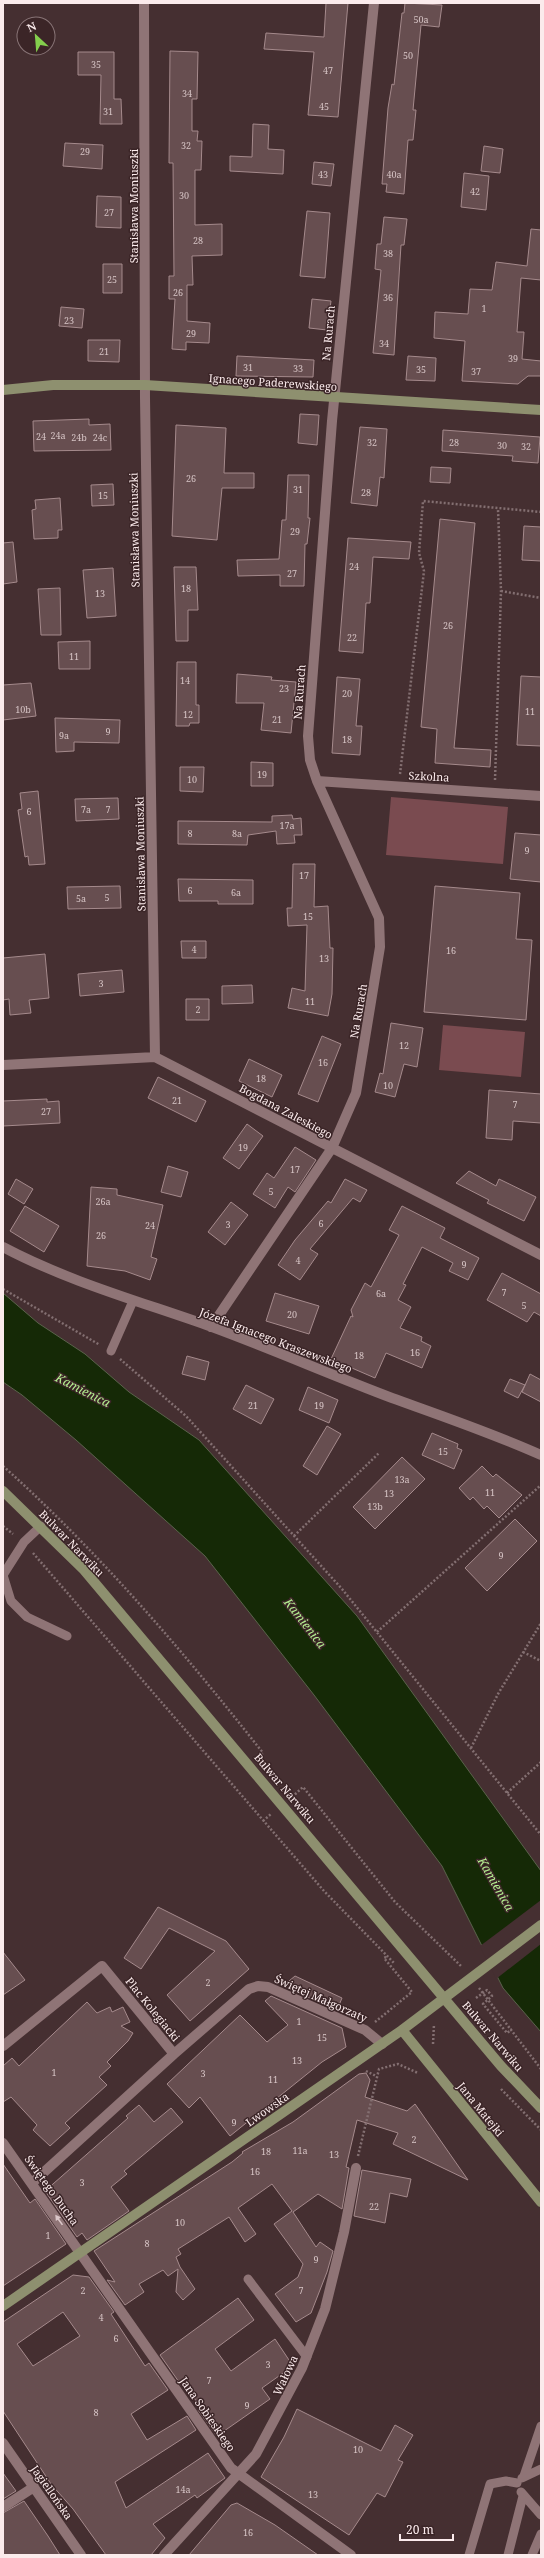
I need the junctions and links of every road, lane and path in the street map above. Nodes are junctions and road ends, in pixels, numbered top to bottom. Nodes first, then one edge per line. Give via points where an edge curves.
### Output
1 (144, 3) edge
2 (374, 3) edge
3 (145, 385) junction
4 (3, 390) edge
5 (335, 398) junction
6 (541, 410) edge
7 (498, 509) junction
8 (541, 512) edge
9 (501, 591) junction
10 (541, 598) edge
11 (316, 781) junction
12 (399, 786) junction
13 (494, 792) junction
14 (541, 796) edge
15 (156, 1057) junction
16 (3, 1065) edge
17 (332, 1148) junction
18 (3, 1247) edge
19 (541, 1255) edge
20 (3, 1289) edge
21 (133, 1301) junction
22 (211, 1327) junction
23 (111, 1351) junction
24 (379, 1454) dead end
25 (541, 1455) edge
26 (3, 1466) edge
27 (541, 1485) edge
28 (3, 1491) edge
29 (41, 1526) junction
30 (294, 1536) junction
31 (24, 1542) junction
32 (3, 1575) edge
33 (541, 1624) edge
34 (377, 1632) junction
35 (67, 1636) dead end
36 (523, 1652) junction
37 (541, 1661) edge
38 (471, 1748) junction
39 (541, 1762) edge
40 (249, 1764) junction
41 (507, 1793) junction
42 (283, 1804) junction
43 (262, 1820) junction
44 (541, 1835) edge
45 (541, 1925) edge
46 (388, 1956) junction
47 (464, 1970) dead end
48 (403, 1974) dead end
49 (477, 1986) dead end
50 (482, 1993) junction
51 (476, 1998) dead end
52 (487, 2000) junction
53 (381, 2018) dead end
54 (512, 2029) junction
55 (402, 2030) junction
56 (382, 2044) junction
57 (3, 2046) edge
58 (174, 2054) junction
59 (541, 2068) edge
60 (421, 2074) dead end
61 (501, 2088) dead end
62 (541, 2108) edge
63 (541, 2130) edge
64 (3, 2143) edge
65 (356, 2168) joint
66 (32, 2182) junction
67 (541, 2202) edge
68 (81, 2252) junction
69 (248, 2279) dead end
70 (3, 2306) edge
71 (307, 2357) junction
72 (541, 2426) edge
73 (3, 2443) edge
74 (541, 2469) edge
75 (238, 2473) junction
76 (524, 2476) junction
77 (517, 2483) junction
78 (34, 2487) junction
79 (523, 2496) junction
80 (3, 2507) edge
81 (541, 2515) edge
82 (541, 2534) edge
83 (81, 2555) edge
84 (164, 2555) edge
85 (351, 2555) edge
86 (469, 2555) edge
87 (508, 2555) edge
88 (532, 2555) edge

1 - 3 street, Stanisława Moniuszki
2 - 5 street, Na Rurach
3 - 4 street, Ignacego Paderewskiego via 53,385
3 - 5 street, Ignacego Paderewskiego
3 - 15 street, Stanisława Moniuszki
5 - 6 street, Ignacego Paderewskiego
5 - 11 street, Na Rurach via 308,736 310,760
7 - 8 path
7 - 9 path
7 - 12 path via 423,501 419,553 424,571
9 - 10 path
9 - 13 path
11 - 12 street, Szkolna
11 - 17 street, Na Rurach via 379,918 380,947 356,1093
12 - 13 street, Szkolna
13 - 14 street, Szkolna
15 - 16 street
15 - 17 street, Bogdana Zaleskiego
17 - 19 street, Bogdana Zaleskiego
17 - 22 street, Na Rurach
18 - 21 street, Józefa Ignacego Kraszewskiego via 30,1262
20 - 23 path
21 - 22 street, Józefa Ignacego Kraszewskiego
21 - 23 lane
22 - 25 street, Józefa Ignacego Kraszewskiego via 392,1398 496,1435
23 - 30 path via 186,1416
24 - 30 path
26 - 40 path via 77,1535 172,1640 263,1753
27 - 34 path
28 - 29 street, Bulwar Narwiku
29 - 31 lane
29 - 40 street, Bulwar Narwiku via 84,1570
30 - 34 path
31 - 32 lane
31 - 43 path
32 - 35 lane via 11,1601 28,1616
33 - 36 path
34 - 38 path
36 - 37 path
36 - 38 path
38 - 41 path
39 - 41 path
40 - 42 street, Bulwar Narwiku
41 - 44 path
42 - 43 path
42 - 47 path via 303,1787 395,1902
42 - 62 street, Bulwar Narwiku via 501,2066
43 - 46 path via 324,1891
45 - 55 street, Lwowska
46 - 48 path
46 - 53 path via 384,1958 412,1992
49 - 50 path
50 - 51 path
50 - 52 path
50 - 52 path via 487,1990 492,1996
52 - 54 path
52 - 54 path via 483,2004 507,2033
54 - 59 path
55 - 56 street, Lwowska
55 - 67 street, Jana Matejki
56 - 58 street, Świętej Małgorzaty via 364,2030 268,1987 258,1986 242,1994
56 - 68 street, Lwowska
57 - 58 street, Plac Kolegiacki via 102,1966
58 - 66 street, Plac Kolegiacki
60 - 65 path via 398,2064 379,2069
61 - 63 path
64 - 66 street, Świętego Ducha
65 - 71 street, Wałowa via 325,2309
68 -> 66 street, Świętego Ducha
68 - 70 street, Lwowska
68 - 75 street, Jana Sobieskiego via 231,2468
69 - 71 lane
71 - 75 street, Wałowa via 271,2430 256,2454
72 - 76 lane
73 - 78 street, Jagiellońska
74 - 76 lane
75 - 84 street, Wałowa
75 - 85 street, Jana Sobieskiego
76 - 77 lane
77 - 79 lane
77 - 86 lane via 506,2481 490,2484
78 - 80 street
78 - 83 street, Jagiellońska
79 - 81 lane
79 - 87 lane
82 - 88 lane

